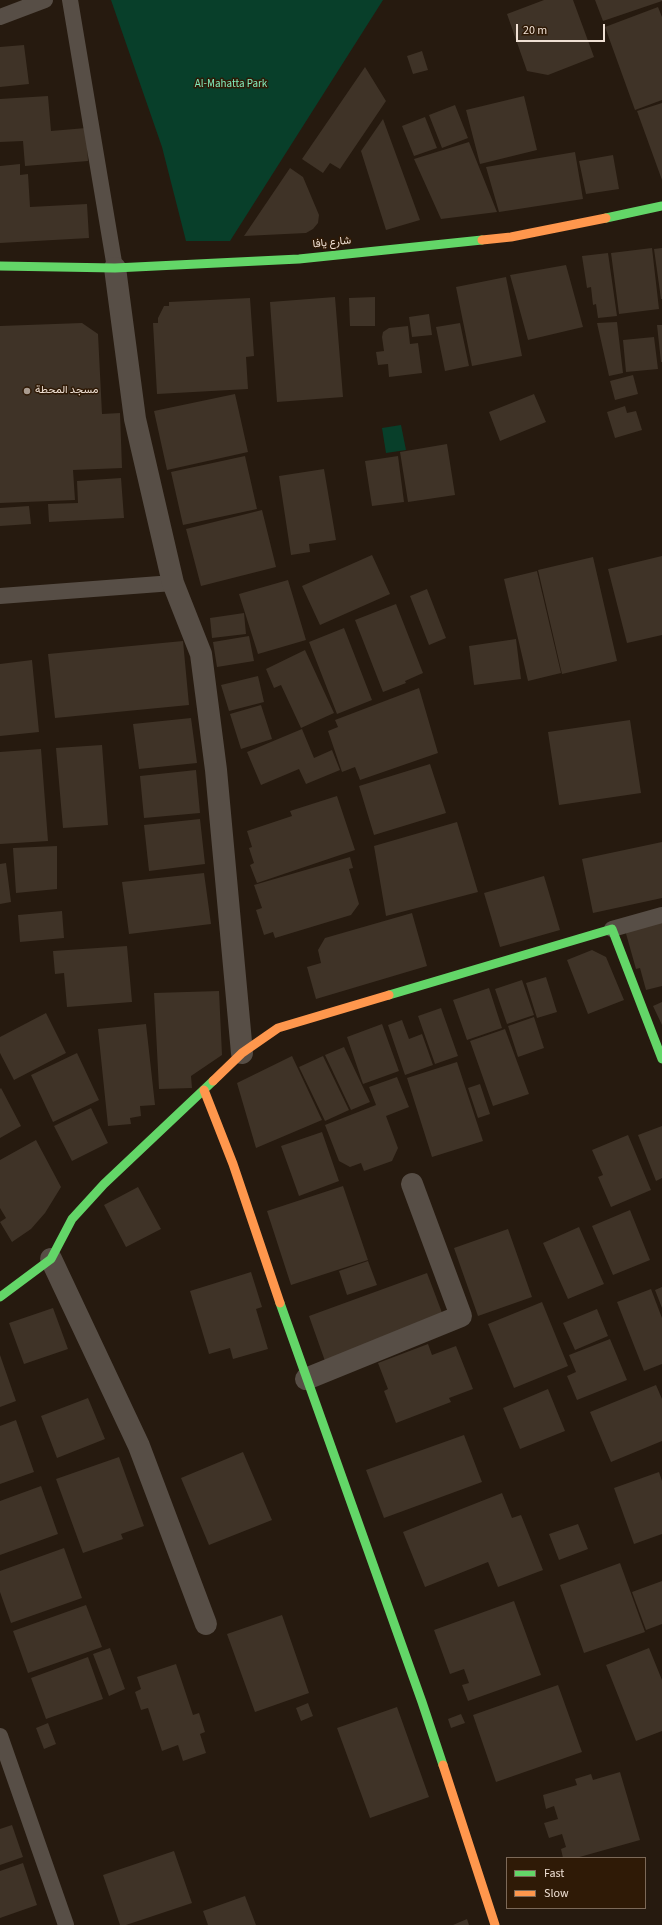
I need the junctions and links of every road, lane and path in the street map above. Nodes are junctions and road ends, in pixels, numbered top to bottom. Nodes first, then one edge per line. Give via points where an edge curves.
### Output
1 (45, 0) edge
2 (70, 0) edge
3 (0, 17) edge
4 (662, 206) edge
5 (0, 266) edge
6 (115, 268) junction
7 (174, 583) junction
8 (0, 596) edge
9 (662, 915) edge
10 (612, 930) junction
11 (242, 1053) junction
12 (662, 1059) edge
13 (204, 1090) junction
14 (412, 1184) dead end
15 (51, 1259) junction
16 (0, 1297) edge
17 (306, 1379) junction
18 (206, 1624) dead end
19 (0, 1736) edge
20 (7, 1777) edge
21 (66, 1925) edge
22 (495, 1925) edge

1 - 3 lane
2 - 6 lane
4 - 6 street, شارع يافا via 511,237 299,259
5 - 6 street, شارع يافا
6 - 7 street via 135,419
7 - 8 lane
7 - 11 street via 201,654 216,770
9 - 10 lane
10 - 11 street via 278,1028
10 - 12 street
11 - 13 street
13 - 15 street via 104,1184 72,1218
13 - 17 street via 233,1164
14 - 17 street via 461,1316
15 - 16 street
15 - 18 street via 139,1446
17 - 22 street via 422,1702
19 - 20 lane
20 - 21 lane

